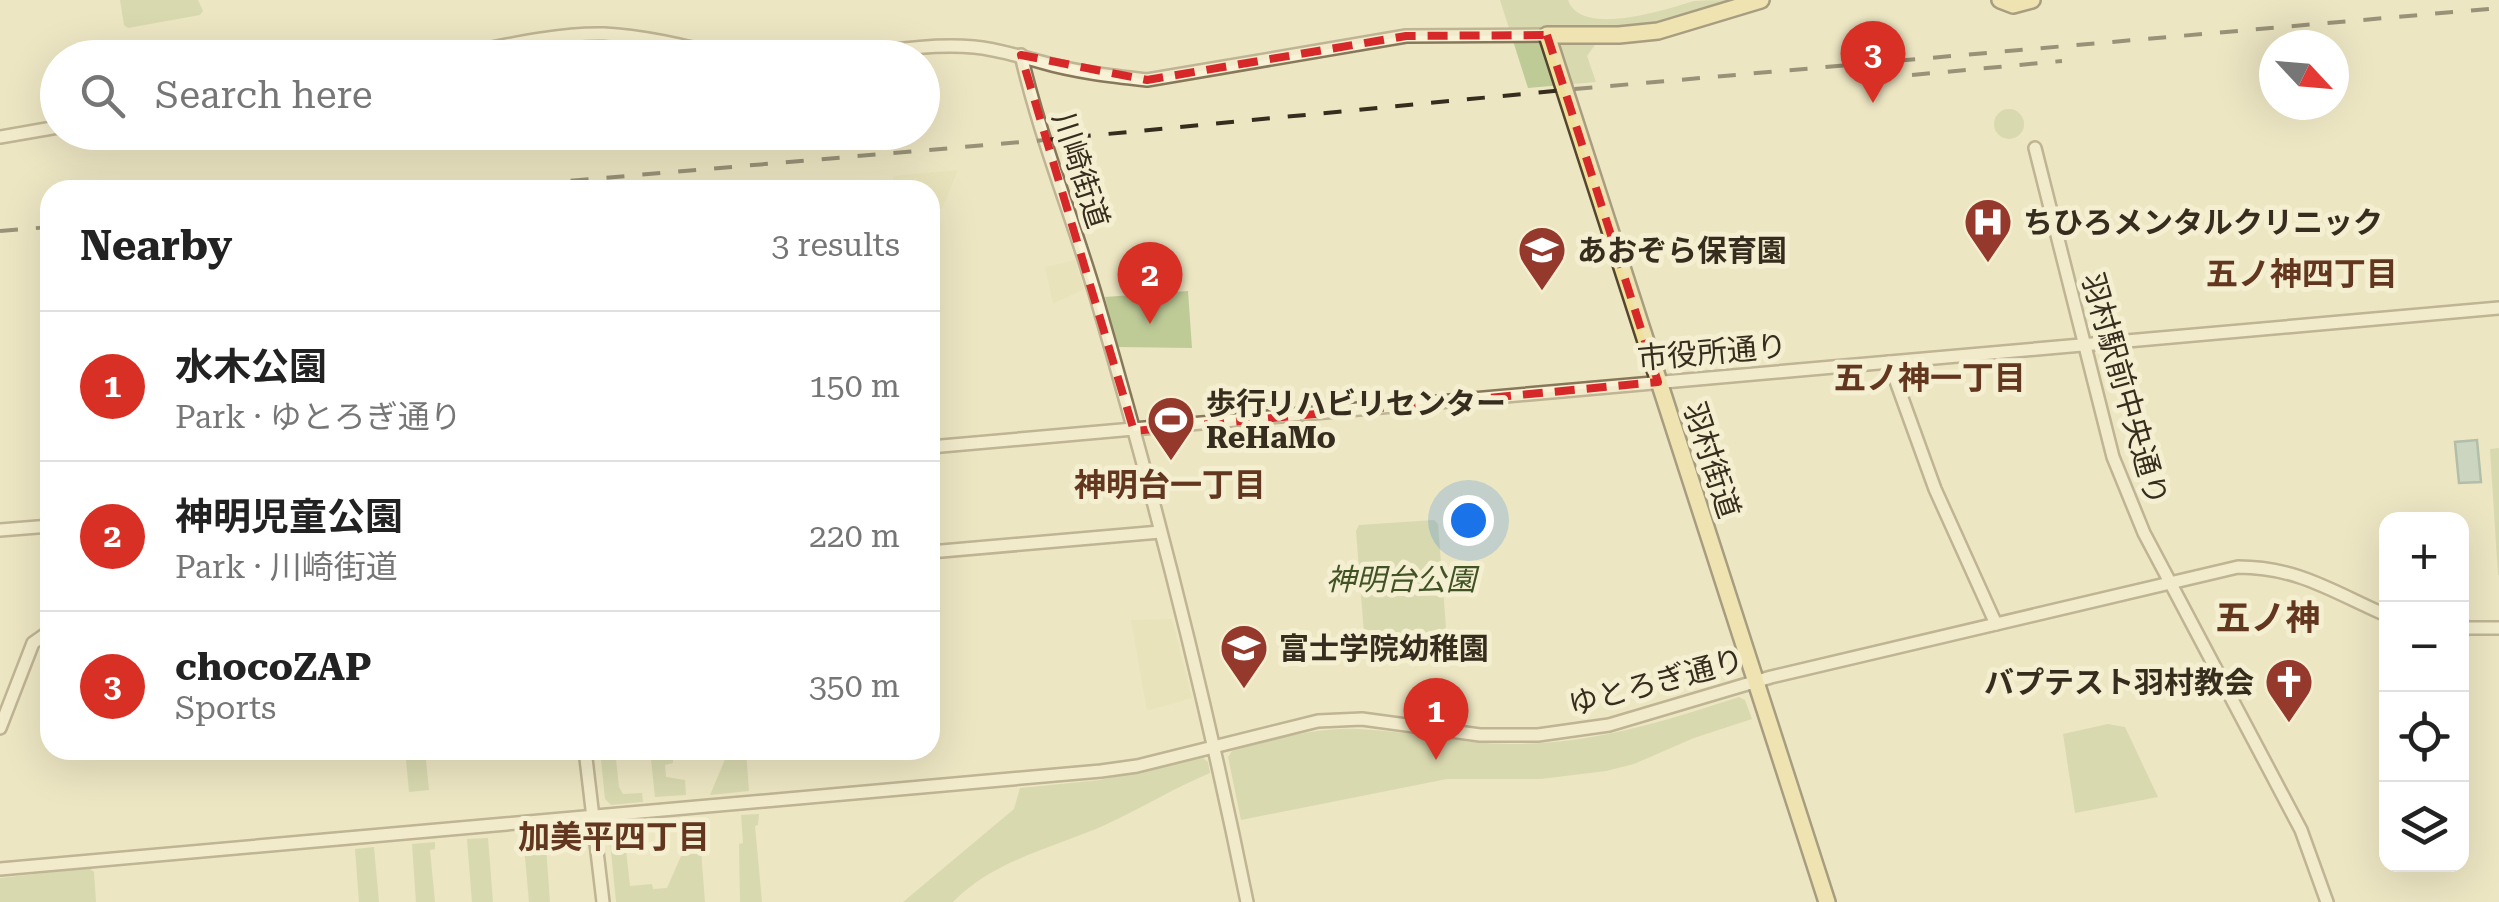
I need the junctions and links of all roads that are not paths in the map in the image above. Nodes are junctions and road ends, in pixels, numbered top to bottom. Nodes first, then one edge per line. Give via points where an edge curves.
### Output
1 (1760, 0) edge
2 (2000, 0) edge
3 (2032, 0) edge
4 (1547, 35) junction
5 (551, 40) edge
6 (638, 40) edge
7 (940, 47) edge
8 (1021, 54) junction
9 (40, 131) edge
10 (0, 137) edge
11 (2036, 148) dead end
12 (2499, 308) edge
13 (2083, 346) junction
14 (1890, 362) junction
15 (1658, 382) junction
16 (1134, 431) junction
17 (940, 446) edge
18 (40, 527) edge
19 (0, 530) edge
20 (1160, 532) junction
21 (940, 551) edge
22 (2170, 582) junction
23 (2379, 611) edge
24 (1996, 624) junction
25 (2469, 628) edge
26 (2499, 628) edge
27 (40, 638) edge
28 (1756, 681) junction
29 (0, 728) edge
30 (1215, 745) junction
31 (586, 760) edge
32 (593, 816) junction
33 (0, 869) edge
34 (603, 902) edge
35 (1246, 902) edge
36 (1827, 902) edge
37 (2327, 902) edge

1 - 4 main road via 1658,31
2 - 3 main road
4 - 8 street via 1406,36 1146,80
4 - 15 main road, 羽村街道
5 - 6 street via 606,34
7 - 8 street
8 - 16 street, 川崎街道
9 - 10 street
11 - 13 street, 羽村駅前中央通り
12 - 13 street, 市役所通り
13 - 14 street, 市役所通り
13 - 22 street, 羽村駅前中央通り via 2126,494
14 - 15 street, 市役所通り
14 - 24 street via 1935,490
15 - 16 street, 市役所通り
15 - 28 main road, 羽村街道
16 - 17 street, 市役所通り
16 - 20 street, 川崎街道
18 - 19 street
20 - 21 street
20 - 30 street, 川崎街道
22 - 23 street, ゆとろぎ通り via 2238,568 2276,569
22 - 24 street, ゆとろぎ通り
22 - 37 street, 羽村駅前中央通り via 2301,830
24 - 28 street, ゆとろぎ通り
25 - 26 street
27 - 29 street
28 - 30 street, ゆとろぎ通り via 1637,719 1565,732 1480,735 1340,719
28 - 36 main road, 羽村街道
30 - 32 street, ゆとろぎ通り via 1101,771
30 - 35 street
31 - 32 street
32 - 33 street, ゆとろぎ通り
32 - 34 street

